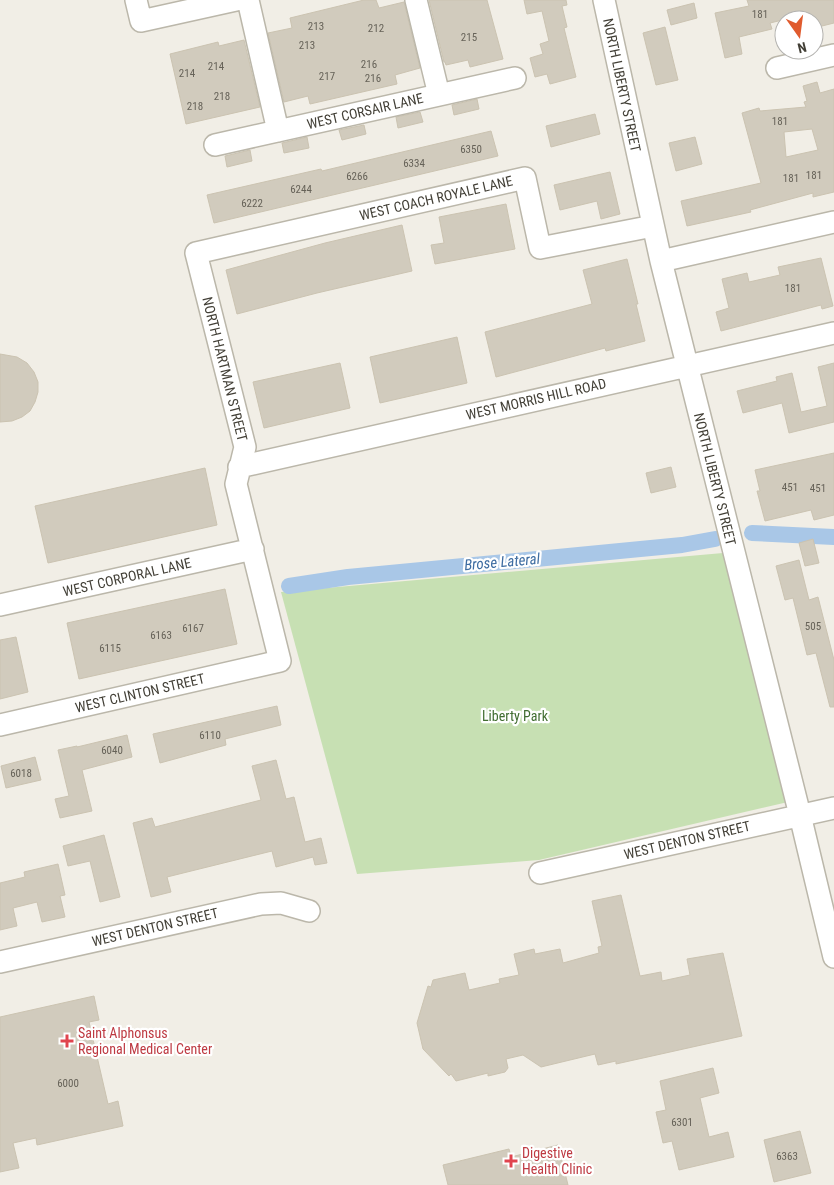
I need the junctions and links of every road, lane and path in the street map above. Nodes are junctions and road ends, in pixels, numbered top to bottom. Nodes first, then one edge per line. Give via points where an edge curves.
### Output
1 (136, 0) edge
2 (236, 0) edge
3 (248, 0) edge
4 (416, 0) edge
5 (604, 0) edge
6 (834, 55) edge
7 (777, 68) dead end
8 (515, 78) dead end
9 (439, 95) junction
10 (278, 131) junction
11 (215, 145) dead end
12 (834, 222) edge
13 (652, 226) junction
14 (196, 253) joint
15 (661, 261) junction
16 (834, 333) edge
17 (687, 365) junction
18 (239, 467) junction
19 (253, 549) junction
20 (0, 605) edge
21 (280, 661) joint
22 (0, 725) edge
23 (834, 808) edge
24 (800, 815) junction
25 (540, 873) dead end
26 (309, 911) dead end
27 (834, 957) edge
28 (0, 962) edge

1 - 2 street via 142,22
3 - 10 street
4 - 9 street
5 - 13 street, NORTH LIBERTY STREET
6 - 7 street
8 - 9 street, WEST CORSAIR LANE
9 - 10 street, WEST CORSAIR LANE
10 - 11 street, WEST CORSAIR LANE
12 - 15 street
13 - 14 street, WEST COACH ROYALE LANE via 540,248 525,178
13 - 15 street, NORTH LIBERTY STREET
14 - 18 street, NORTH HARTMAN STREET via 245,447
15 - 17 street, NORTH LIBERTY STREET
16 - 17 street, WEST MORRIS HILL ROAD
17 - 18 street, WEST MORRIS HILL ROAD
17 - 24 street, NORTH LIBERTY STREET
18 - 19 street, NORTH HARTMAN STREET via 236,484
19 - 20 street, WEST CORPORAL LANE
19 - 21 street, NORTH HARTMAN STREET
21 - 22 street, WEST CLINTON STREET
23 - 24 street, WEST DENTON STREET
24 - 25 street, WEST DENTON STREET
24 - 27 street, NORTH LIBERTY STREET
26 - 28 street, WEST DENTON STREET via 281,903 261,904

